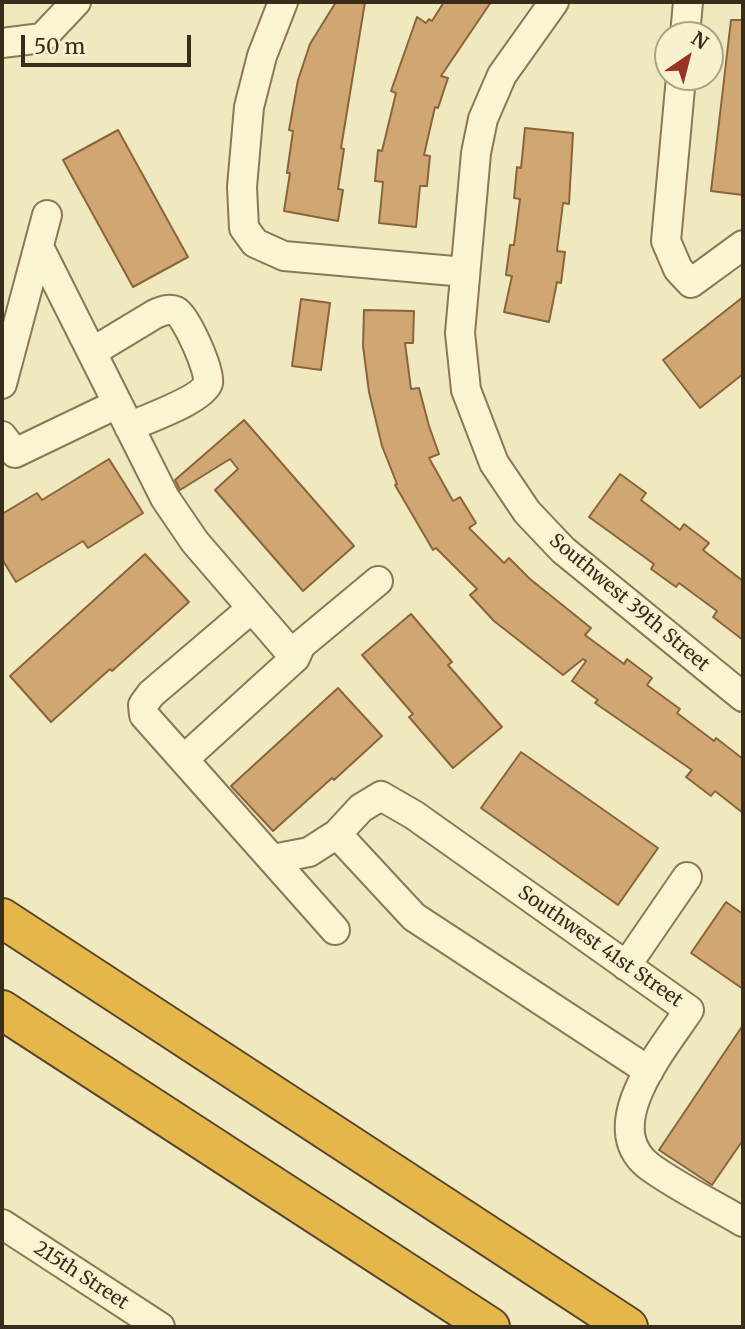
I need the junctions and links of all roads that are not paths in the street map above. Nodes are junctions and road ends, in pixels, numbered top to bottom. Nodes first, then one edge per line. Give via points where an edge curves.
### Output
1 (76, 2) edge
2 (283, 2) edge
3 (554, 2) edge
4 (688, 2) edge
5 (686, 21) edge
6 (2, 43) edge
7 (680, 91) edge
8 (47, 215) dead end
9 (743, 245) edge
10 (39, 247) junction
11 (466, 272) junction
12 (92, 352) junction
13 (2, 384) edge
14 (123, 416) junction
15 (2, 436) edge
16 (378, 581) dead end
17 (252, 608) junction
18 (295, 658) junction
19 (743, 697) edge
20 (184, 759) junction
21 (337, 834) junction
22 (272, 859) junction
23 (687, 877) dead end
24 (2, 918) edge
25 (335, 930) dead end
26 (626, 966) junction
27 (2, 1010) edge
28 (649, 1070) junction
29 (743, 1222) edge
30 (2, 1224) edge
31 (160, 1327) edge
32 (490, 1327) edge
33 (628, 1327) edge

1 - 6 street via 42,38
2 - 11 street via 249,107 242,187 244,228 255,243 284,256
3 - 11 street, Southwest 39th Street via 502,75 483,119
4 - 5 street
7 - 9 street via 666,241 678,269 691,283
8 - 10 street
10 - 12 street
10 - 13 street
11 - 19 street, Southwest 39th Street via 460,333 466,390 494,463 527,512 563,551
12 - 14 street
12 - 14 street via 155,314 167,310 184,317 208,373 208,384 198,396
14 - 15 street via 15,453
14 - 17 street via 165,498 195,542
16 - 18 street via 301,645
17 - 18 street
17 - 20 street via 151,694 144,705 144,715
18 - 20 street
20 - 22 street
21 - 22 street, Southwest 41st Street via 309,852
21 - 26 street, Southwest 41st Street via 361,808 381,796
21 - 28 street via 414,917
22 - 25 street
23 - 26 street
24 - 33 highway
26 - 28 street, Southwest 41st Street via 689,1010
27 - 32 highway
28 - 29 street, Southwest 41st Street via 629,1121 634,1147 648,1165
30 - 31 street, 215th Street

